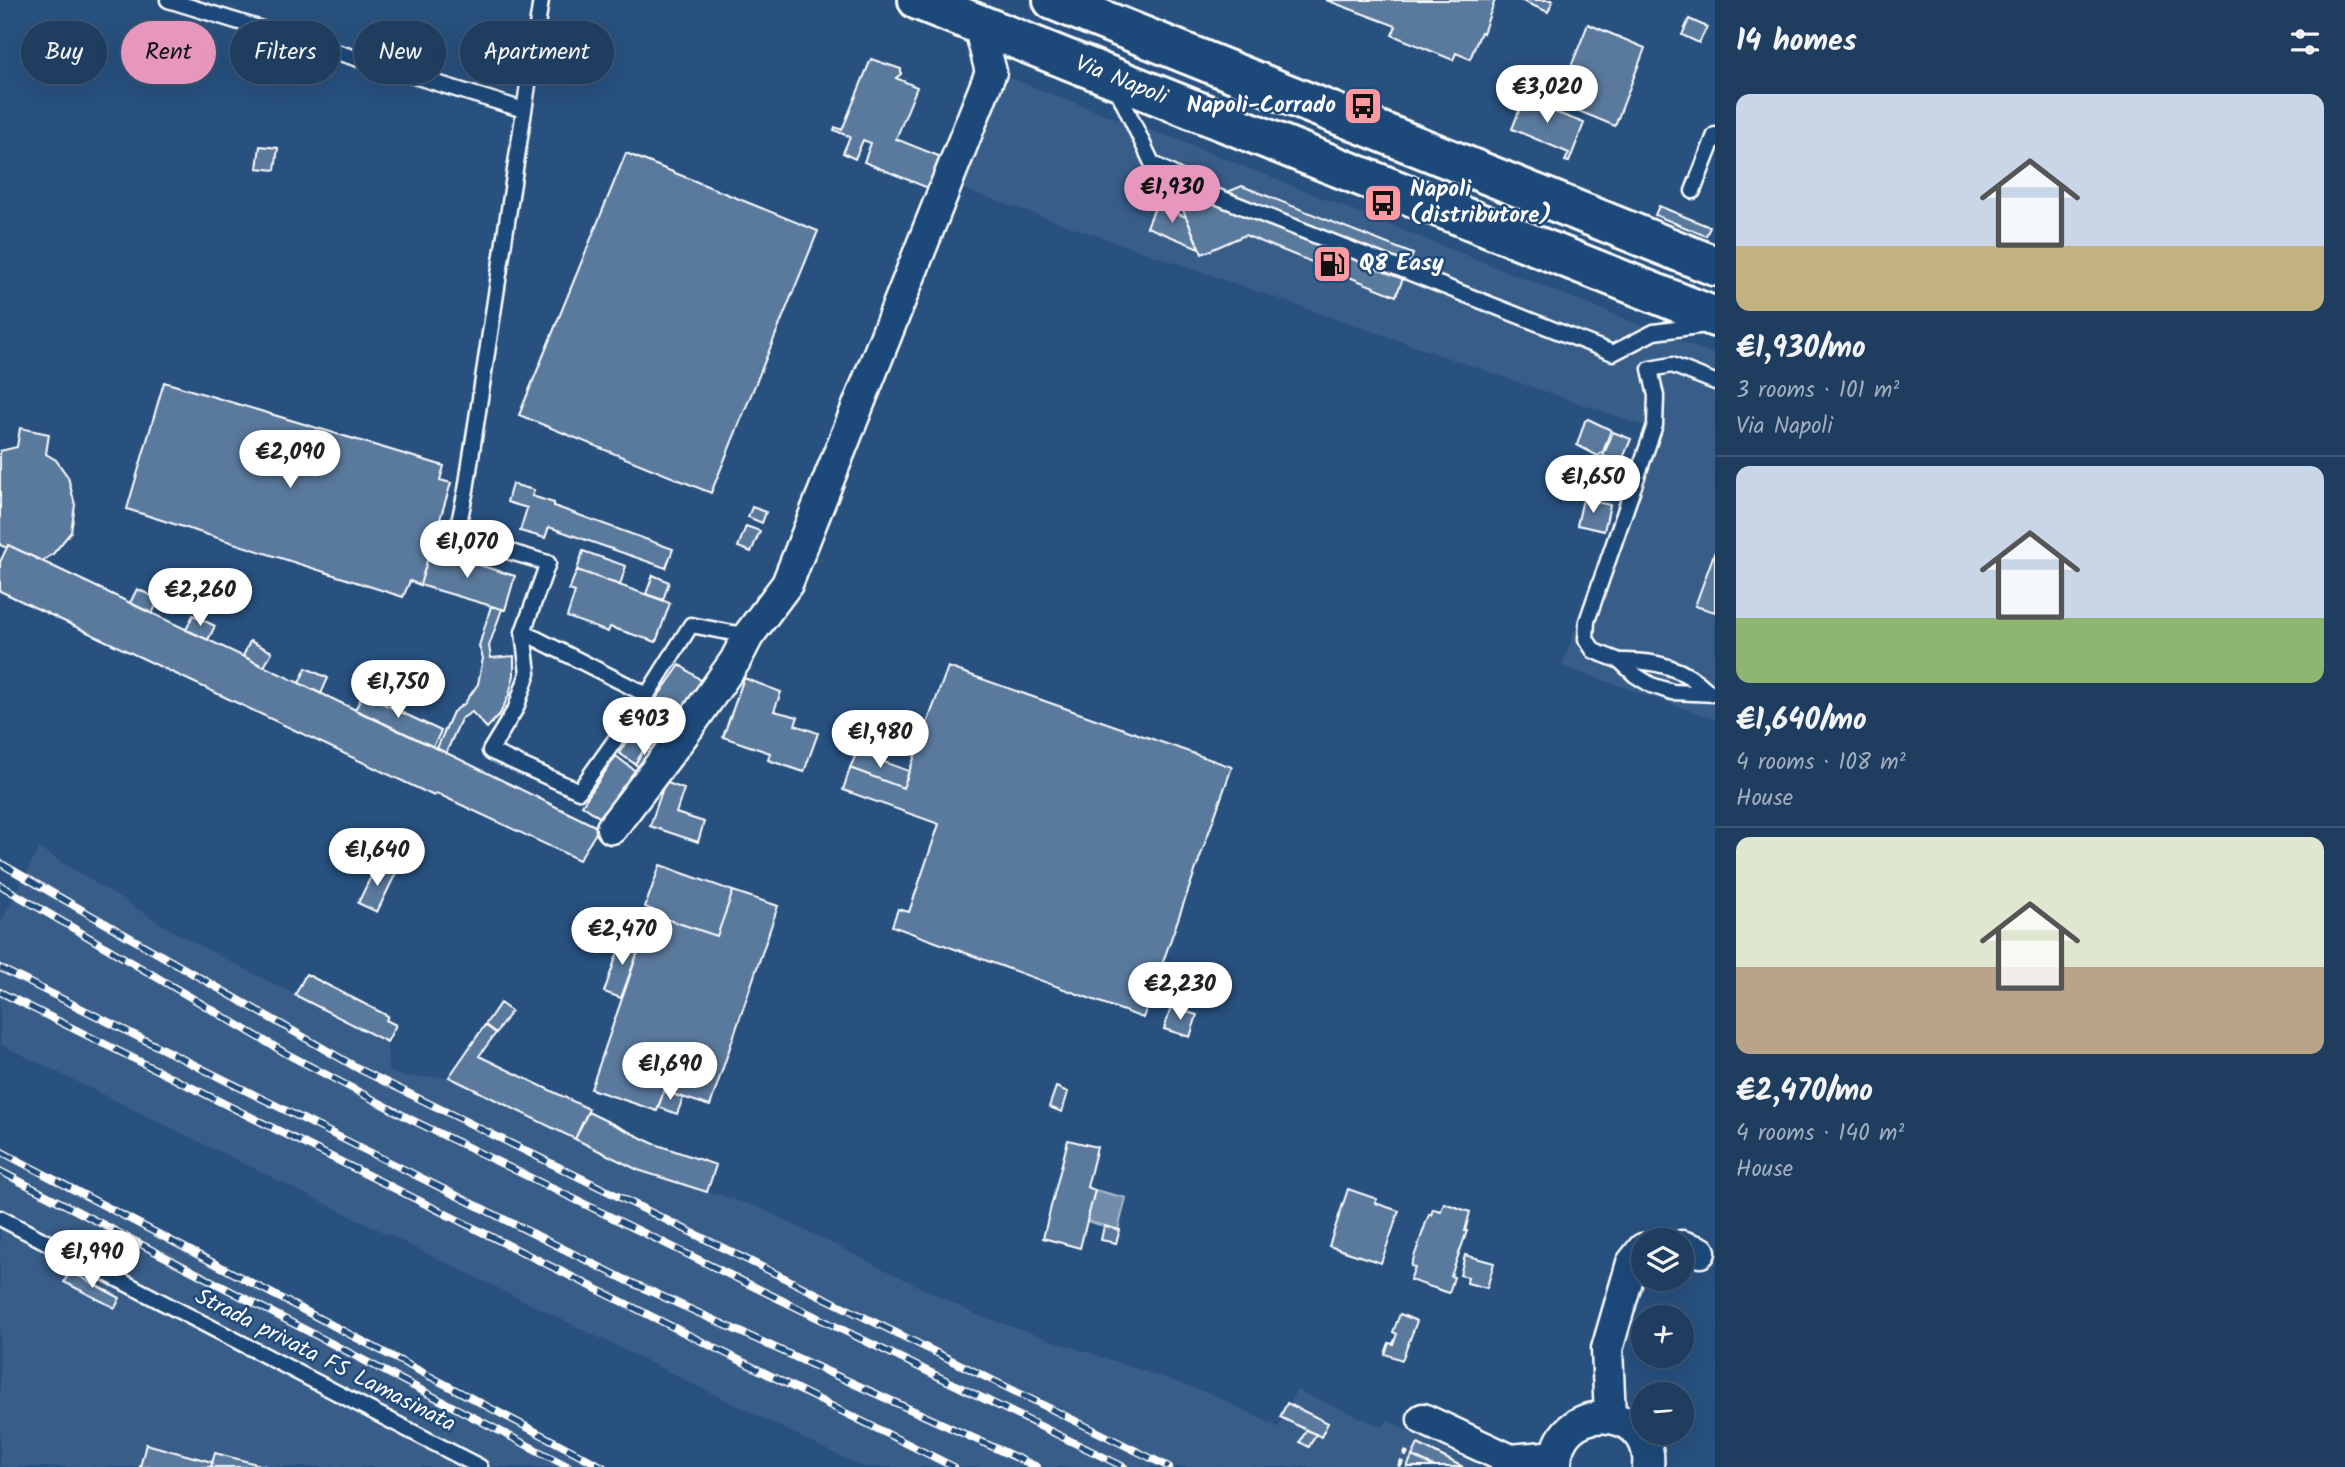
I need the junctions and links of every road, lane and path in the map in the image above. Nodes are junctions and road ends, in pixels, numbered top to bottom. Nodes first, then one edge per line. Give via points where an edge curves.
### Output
1 (168, 0) edge
2 (541, 0) edge
3 (1053, 0) edge
4 (930, 2) edge
5 (979, 25) junction
6 (1112, 78) junction
7 (524, 110) junction
8 (1715, 135) edge
9 (1693, 191) dead end
10 (1715, 266) edge
11 (1715, 317) edge
12 (1715, 324) edge
13 (1715, 382) edge
14 (523, 632) junction
15 (748, 636) junction
16 (1620, 661) junction
17 (1713, 693) edge
18 (647, 695) junction
19 (612, 828) dead end
20 (0, 1218) edge
21 (1631, 1266) edge
22 (1610, 1417) junction
23 (1423, 1419) dead end
24 (1407, 1451) dead end
25 (1556, 1461) edge
26 (480, 1467) edge
27 (1399, 1467) edge
28 (1648, 1467) edge

1 - 7 lane
2 - 7 lane
3 - 10 main road
4 - 5 main road, Via Napoli
5 - 6 main road, Via Napoli
5 - 15 street via 991,72 787,584
6 - 11 main road, Via Napoli
6 - 12 lane via 1152,163 1208,193 1614,353 1654,332
7 - 14 lane via 456,536 548,563
8 - 9 lane
13 - 16 lane via 1672,365 1650,369 1656,396 1655,425 1587,621 1586,639 1594,651
14 - 18 lane
14 - 18 lane via 528,673 516,708 490,751 579,791
15 - 18 lane via 691,625
15 - 19 street via 685,732
16 - 17 lane via 1655,662 1678,669
16 - 17 lane via 1651,685 1672,692
20 - 26 lane, Strada privata FS Lamasinata
21 - 22 street via 1607,1349
22 - 25 street via 1580,1421 1560,1442
22 - 28 street via 1638,1433 1646,1447
23 - 25 street via 1511,1460
24 - 27 path

